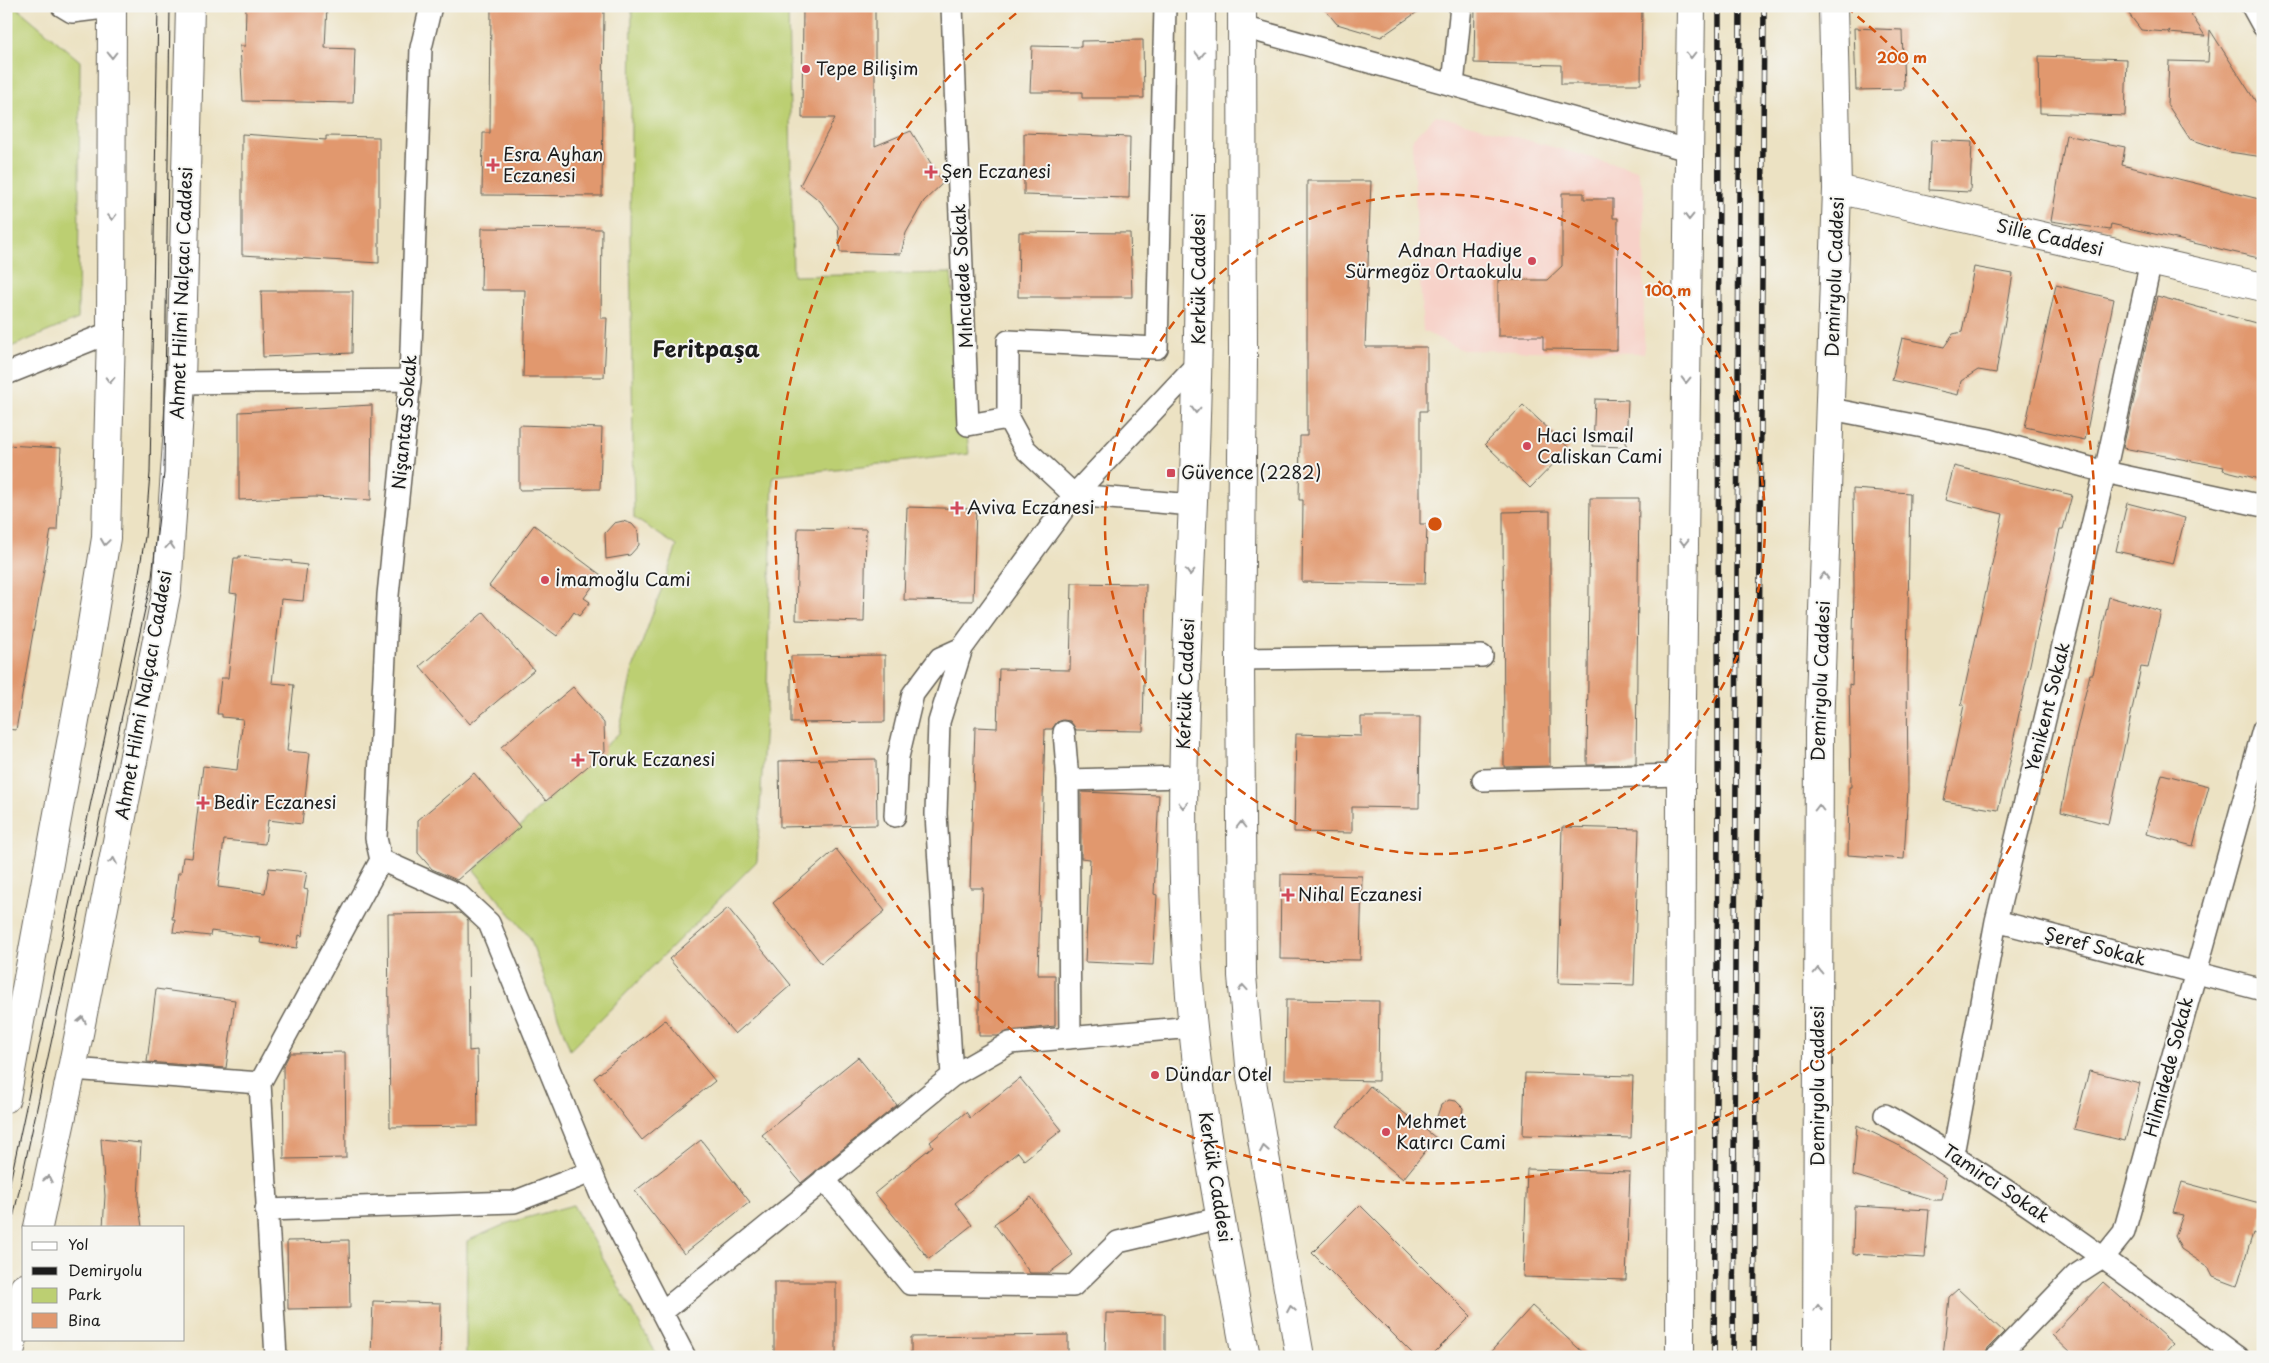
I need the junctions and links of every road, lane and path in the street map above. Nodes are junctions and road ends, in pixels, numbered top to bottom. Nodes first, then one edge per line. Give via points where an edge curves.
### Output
1 (62, 6) edge
2 (190, 6) edge
3 (430, 6) edge
4 (952, 6) edge
5 (1165, 6) edge
6 (1201, 6) edge
7 (1460, 6) edge
8 (1691, 6) edge
9 (1833, 6) edge
10 (2252, 6) edge
11 (112, 13) edge
12 (1242, 17) edge
13 (2263, 26) edge
14 (1454, 85) junction
15 (1691, 151) junction
16 (1838, 189) junction
17 (2150, 261) junction
18 (2263, 287) edge
19 (111, 332) junction
20 (1198, 363) junction
21 (6, 374) edge
22 (410, 380) junction
23 (181, 383) junction
24 (1830, 409) junction
25 (1008, 418) junction
26 (2105, 472) junction
27 (1074, 495) junction
28 (1193, 505) junction
29 (2263, 506) edge
30 (962, 648) junction
31 (1482, 656) dead end
32 (1240, 659) junction
33 (2263, 730) edge
34 (1064, 732) dead end
35 (1681, 776) junction
36 (1183, 777) junction
37 (1068, 780) junction
38 (1483, 780) dead end
39 (895, 816) dead end
40 (381, 860) junction
41 (1996, 921) junction
42 (2194, 973) junction
43 (2263, 990) edge
44 (1193, 1027) junction
45 (13, 1034) edge
46 (1070, 1038) junction
47 (72, 1069) junction
48 (952, 1076) junction
49 (260, 1083) junction
50 (6, 1098) edge
51 (1885, 1115) dead end
52 (1953, 1154) junction
53 (591, 1172) junction
54 (824, 1179) junction
55 (266, 1210) junction
56 (1220, 1218) junction
57 (38, 1226) edge
58 (2104, 1257) junction
59 (22, 1297) edge
60 (662, 1312) junction
61 (9, 1357) edge
62 (276, 1357) edge
63 (685, 1357) edge
64 (1246, 1357) edge
65 (1300, 1357) edge
66 (1680, 1357) edge
67 (1817, 1357) edge
68 (1997, 1357) edge
69 (2238, 1357) edge

1 - 11 street via 72,12 104,8
2 - 23 main road, Ahmet Hilmi Nalçacı Caddesi
3 - 22 street, Nişantaş Sokak via 422,48
4 - 25 street, Mıhcıdede Sokak via 968,425
5 - 25 street via 1157,348 1008,341
6 -> 20 main road, Kerkük Caddesi
7 - 14 street
8 -> 15 main road
9 - 16 main road, Demiryolu Caddesi
10 - 13 street
11 -> 19 main road
12 - 14 street
12 - 32 main road
14 - 15 street
15 -> 35 main road
16 - 17 main road, Sille Caddesi
16 - 24 main road, Demiryolu Caddesi
17 - 18 main road, Sille Caddesi
17 - 26 street, Yenikent Sokak
19 - 21 street
19 -> 45 main road via 106,538
20 - 27 street
20 -> 28 main road, Kerkük Caddesi
22 - 23 street
22 - 40 street, Nişantaş Sokak via 388,595 376,838
47 -> 23 main road, Ahmet Hilmi Nalçacı Caddesi via 167,589
24 - 26 street via 1990,440
67 -> 24 main road, Demiryolu Caddesi via 1819,731
25 - 27 street via 1025,449
26 - 29 street
26 - 41 street, Yenikent Sokak
27 - 28 street
27 - 30 street
28 -> 36 main road, Kerkük Caddesi
30 - 39 street via 940,658 914,694 898,757
30 - 48 street via 939,722 936,814
31 - 32 street
65 -> 32 main road via 1251,1076 1243,985
33 - 42 street, Hilmidede Sokak
34 - 37 street
35 - 38 street
35 - 66 main road
36 - 37 street
36 -> 44 main road, Kerkük Caddesi via 1184,878
37 - 46 street
40 - 49 street
40 - 53 street via 459,895 489,922
41 - 42 street, Şeref Sokak
41 - 52 street, Yenikent Sokak
42 - 43 street, Şeref Sokak
42 - 58 street, Hilmidede Sokak via 2124,1232
44 - 46 street
44 - 56 main road, Kerkük Caddesi
45 - 50 main road
46 - 48 street via 1010,1043
47 - 49 street
57 -> 47 main road, Ahmet Hilmi Nalçacı Caddesi
48 - 54 street
49 - 55 street
51 - 52 street, Tamirci Sokak
52 - 58 street, Tamirci Sokak
53 - 55 street via 514,1202
53 - 60 street
54 - 56 street via 910,1284 1073,1286 1118,1242
54 - 60 street
55 - 62 street
56 - 64 main road, Kerkük Caddesi
58 - 68 street, Hilmidede Sokak via 2076,1274
58 - 69 street, Tamirci Sokak
59 - 61 main road
60 - 63 street

